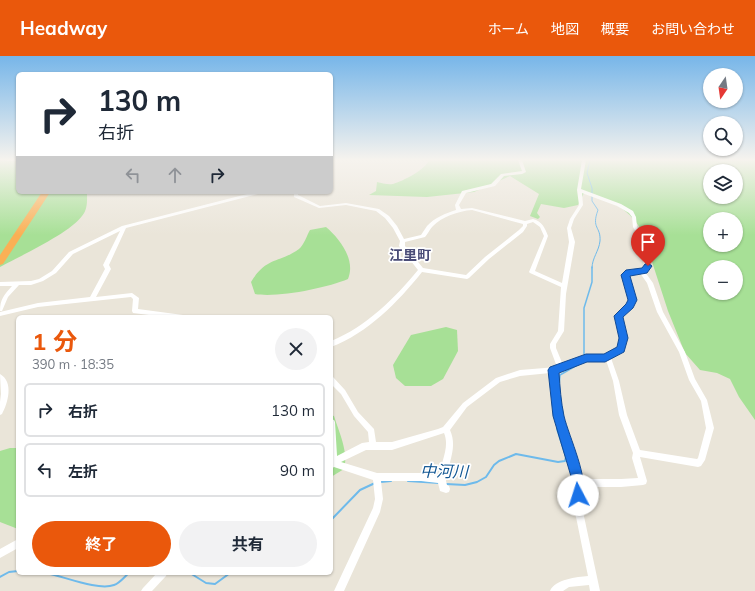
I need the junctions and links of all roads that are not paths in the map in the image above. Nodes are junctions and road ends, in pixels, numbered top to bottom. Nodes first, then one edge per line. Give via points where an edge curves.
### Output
1 (493, 185) edge
2 (580, 185) edge
3 (579, 190) junction
4 (252, 194) edge
5 (296, 194) edge
6 (43, 198) dead end
7 (459, 211) junction
8 (525, 223) junction
9 (124, 227) junction
10 (403, 241) junction
11 (0, 262) edge
12 (421, 270) junction
13 (642, 271) junction
14 (0, 284) edge
15 (14, 284) junction
16 (564, 286) junction
17 (92, 299) junction
18 (0, 308) edge
19 (0, 314) edge
20 (169, 315) edge
21 (333, 343) edge
22 (608, 357) junction
23 (557, 369) junction
24 (0, 377) edge
25 (333, 381) edge
26 (0, 412) edge
27 (446, 429) junction
28 (373, 445) junction
29 (637, 453) junction
30 (333, 463) edge
31 (377, 481) junction
32 (579, 483) junction
33 (16, 544) edge
34 (0, 554) edge
35 (161, 575) edge
36 (592, 580) junction
37 (146, 591) edge
38 (339, 591) edge
39 (555, 591) edge
40 (595, 591) edge

1 - 7 street via 464,192 457,205
2 - 3 street
3 - 13 street via 633,214 634,225 642,235 645,245 648,266
3 - 16 street via 581,205 569,228 572,242
4 - 9 street
5 - 10 street via 319,207 342,203 377,210 395,226
6 - 11 highway
7 - 8 street via 472,209
7 - 10 street via 431,225 423,236
8 - 12 street via 521,231 467,277
8 - 16 street via 536,221 546,236 532,272
9 - 15 street via 71,253 48,276 36,282
9 - 17 street via 106,265 108,269
10 - 12 street via 402,246
12 - 21 street via 385,308 342,341
13 - 22 street via 629,272 626,275 632,300 630,306 618,316 623,338 622,346
13 - 29 street via 650,283 660,312 682,352 692,380 704,400 710,428 701,460 698,462
14 - 15 street
15 - 18 street
16 - 23 street via 561,331 553,344
17 - 19 street via 38,305
17 - 20 street via 132,295 136,298 135,310
22 - 23 street via 586,358
22 - 29 street via 623,415
23 - 27 street via 520,373 498,380 465,405
23 - 32 street via 560,422
24 - 26 street via 6,392
25 - 28 street via 369,428
27 - 28 street via 392,446
27 - 31 street via 450,452 443,484 421,477
28 - 30 street via 365,446
29 - 32 street via 636,458 643,481
30 - 31 street
31 - 38 street via 377,509
32 - 36 street via 578,507
33 - 34 street
35 - 37 street
36 - 39 street via 568,582
36 - 40 street

